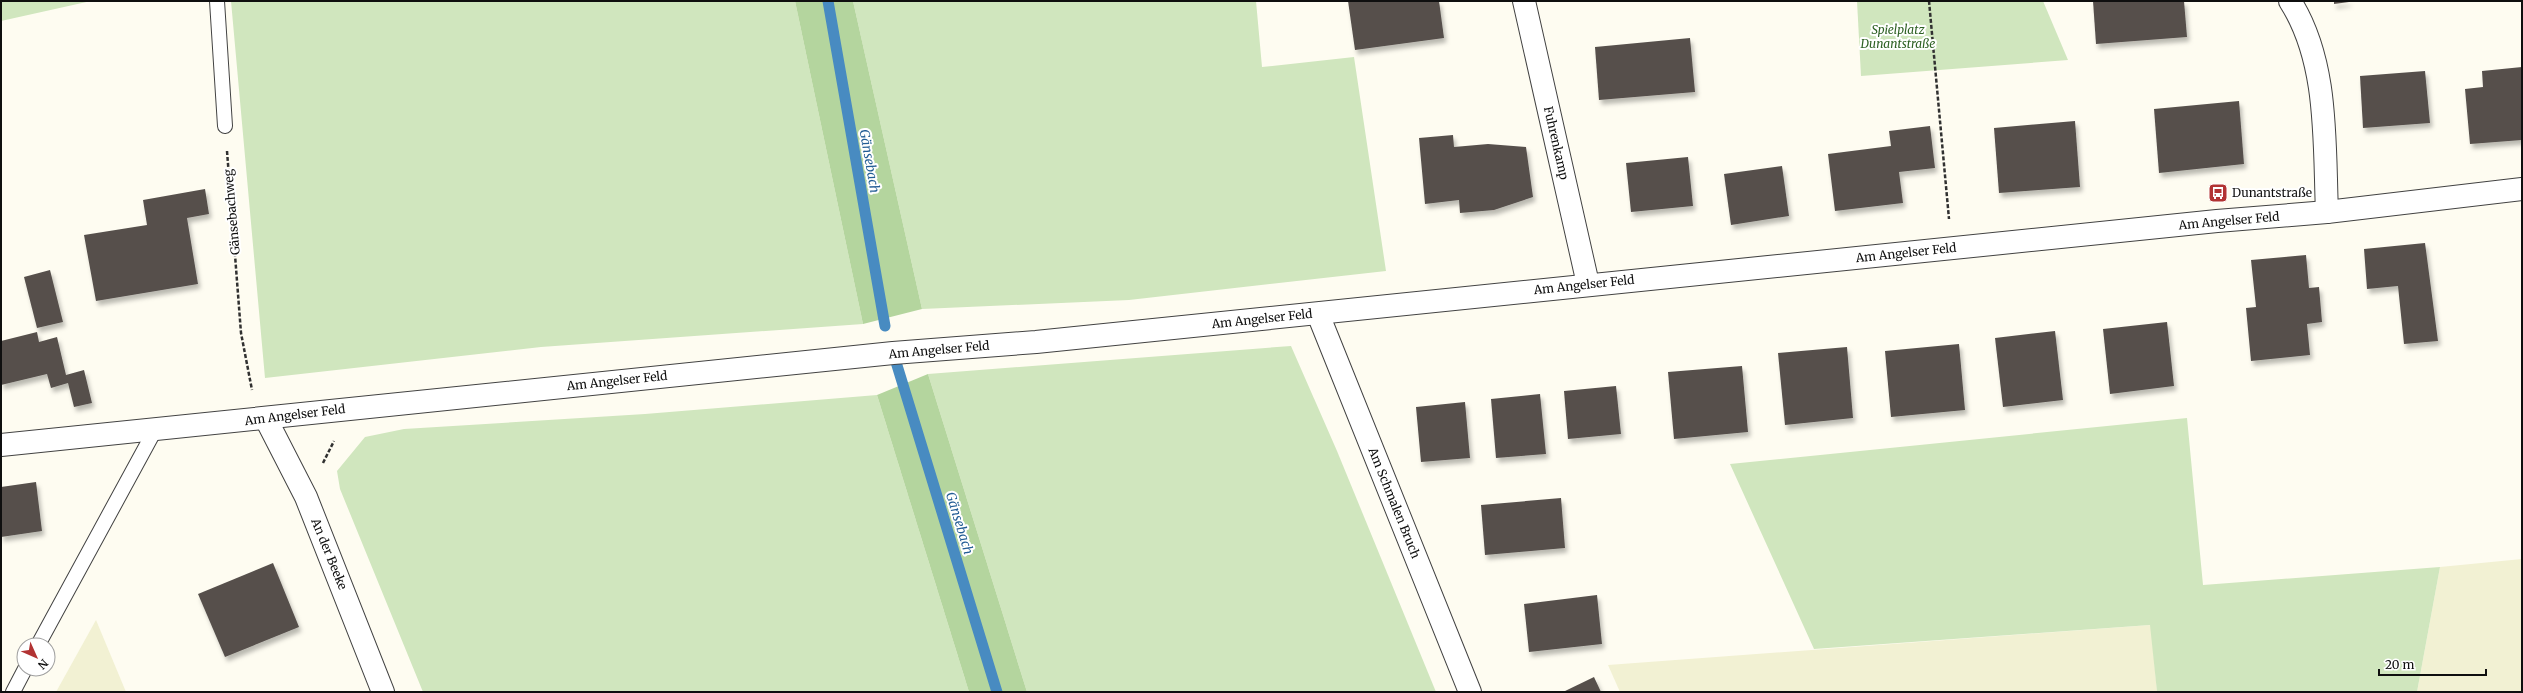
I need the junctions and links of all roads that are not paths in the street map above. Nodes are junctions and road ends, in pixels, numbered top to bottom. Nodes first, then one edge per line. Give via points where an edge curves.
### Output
1 (217, 1) edge
2 (1524, 1) edge
3 (2290, 1) edge
4 (225, 126) road end
5 (2522, 189) edge
6 (2327, 212) junction
7 (1588, 284) junction
8 (1318, 314) junction
9 (266, 419) junction
10 (155, 430) junction
11 (1, 445) edge
12 (42, 637) edge
13 (21, 677) edge
14 (13, 692) edge
15 (383, 692) edge
16 (1470, 692) edge

1 - 4 lane
2 - 7 street, Fuhrenkamp
3 - 6 street via 2299,16 2322,87
5 - 6 street, Am Angelser Feld
6 - 7 street, Am Angelser Feld
7 - 8 street, Am Angelser Feld
8 - 9 street, Am Angelser Feld via 894,353
8 - 16 street, Am Schmalen Bruch
9 - 10 street, Am Angelser Feld
9 - 15 street, An der Beeke via 306,497
10 - 11 street, Am Angelser Feld
10 - 12 lane
13 - 14 lane

